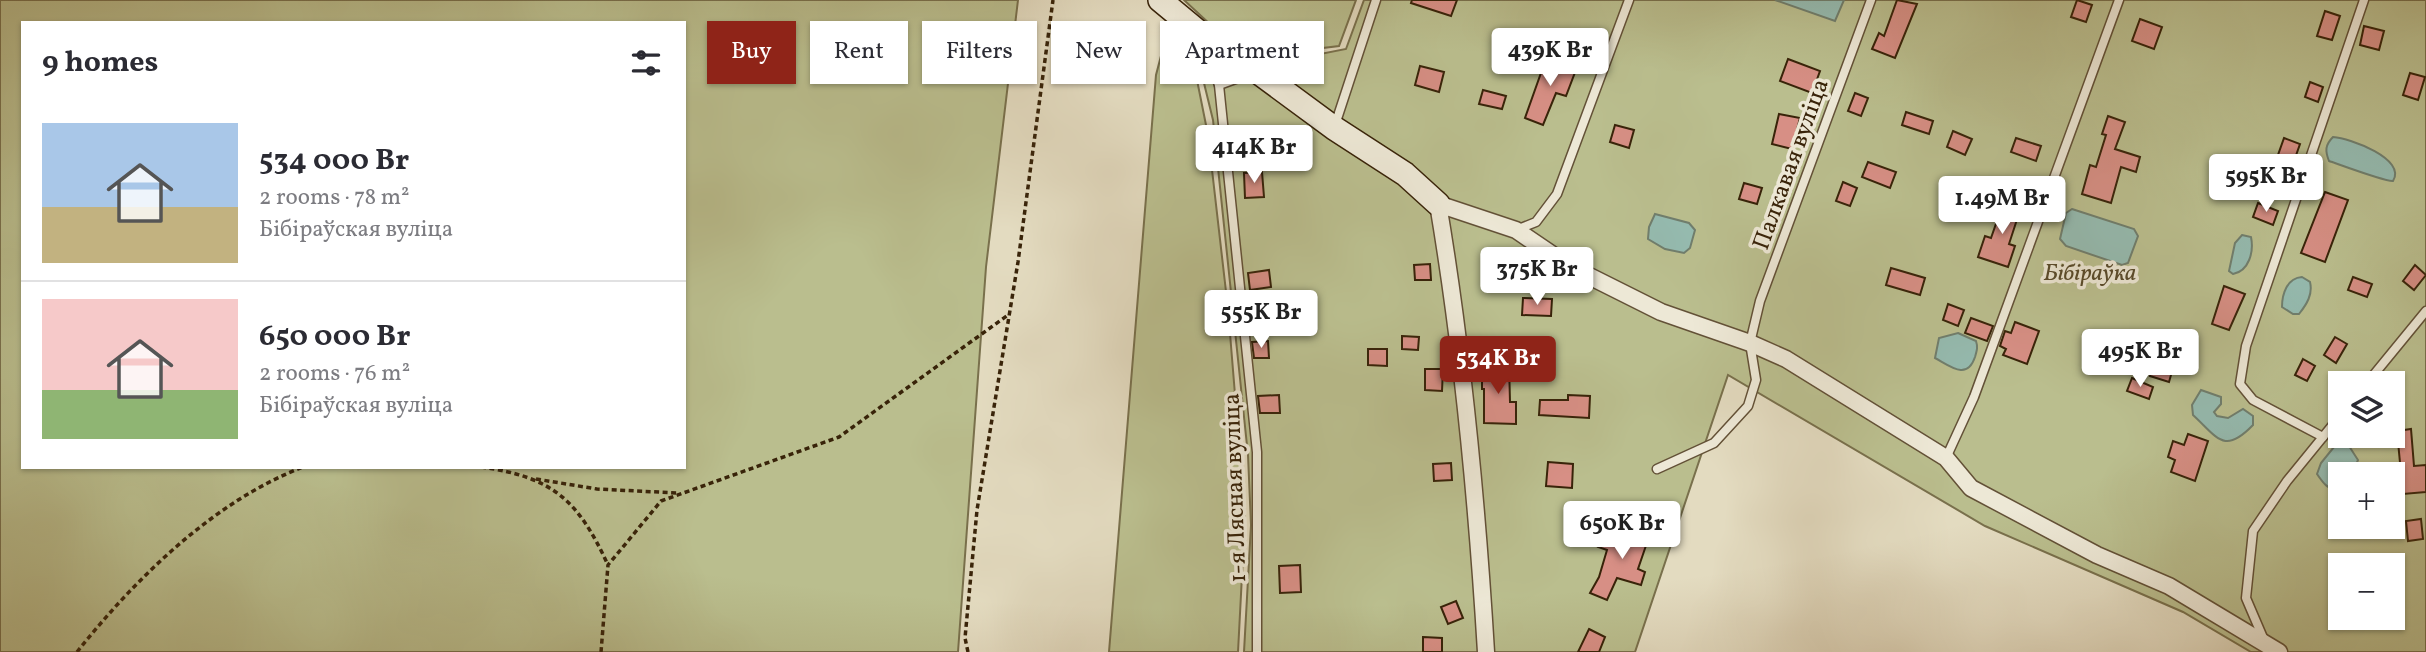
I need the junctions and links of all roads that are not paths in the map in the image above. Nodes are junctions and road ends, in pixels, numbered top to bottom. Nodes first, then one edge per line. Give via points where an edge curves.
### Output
1 (1160, 0) edge
2 (1376, 0) edge
3 (1629, 0) edge
4 (1871, 0) edge
5 (2119, 0) edge
6 (2364, 0) edge
7 (1185, 21) edge
8 (1274, 84) edge
9 (1219, 85) edge
10 (1334, 128) junction
11 (1438, 204) junction
12 (1516, 230) junction
13 (2426, 310) edge
14 (1750, 343) junction
15 (2377, 371) edge
16 (2328, 430) edge
17 (2323, 436) junction
18 (1946, 458) junction
19 (1657, 469) dead end
20 (2265, 643) junction
21 (1257, 652) edge
22 (1486, 652) edge
23 (2279, 652) edge

1 - 7 street
2 - 10 lane
3 - 12 lane via 1557,194 1536,222
4 - 14 lane, Палкавая вуліца via 1760,301
5 - 18 lane via 1974,397
6 - 17 lane via 2246,346 2240,384 2253,400
8 - 10 street
9 - 21 lane, 1-я Лясная вуліца via 1257,452
10 - 11 street via 1405,174
11 - 12 street
11 - 22 street via 1455,317
12 - 14 street via 1569,266 1661,312
13 - 15 lane
14 - 18 street via 1786,359
14 - 19 lane via 1756,380 1748,406 1714,443
16 - 17 lane
17 - 20 lane via 2253,531 2246,598
18 - 20 street via 1971,488 2097,555 2169,586
20 - 23 street

